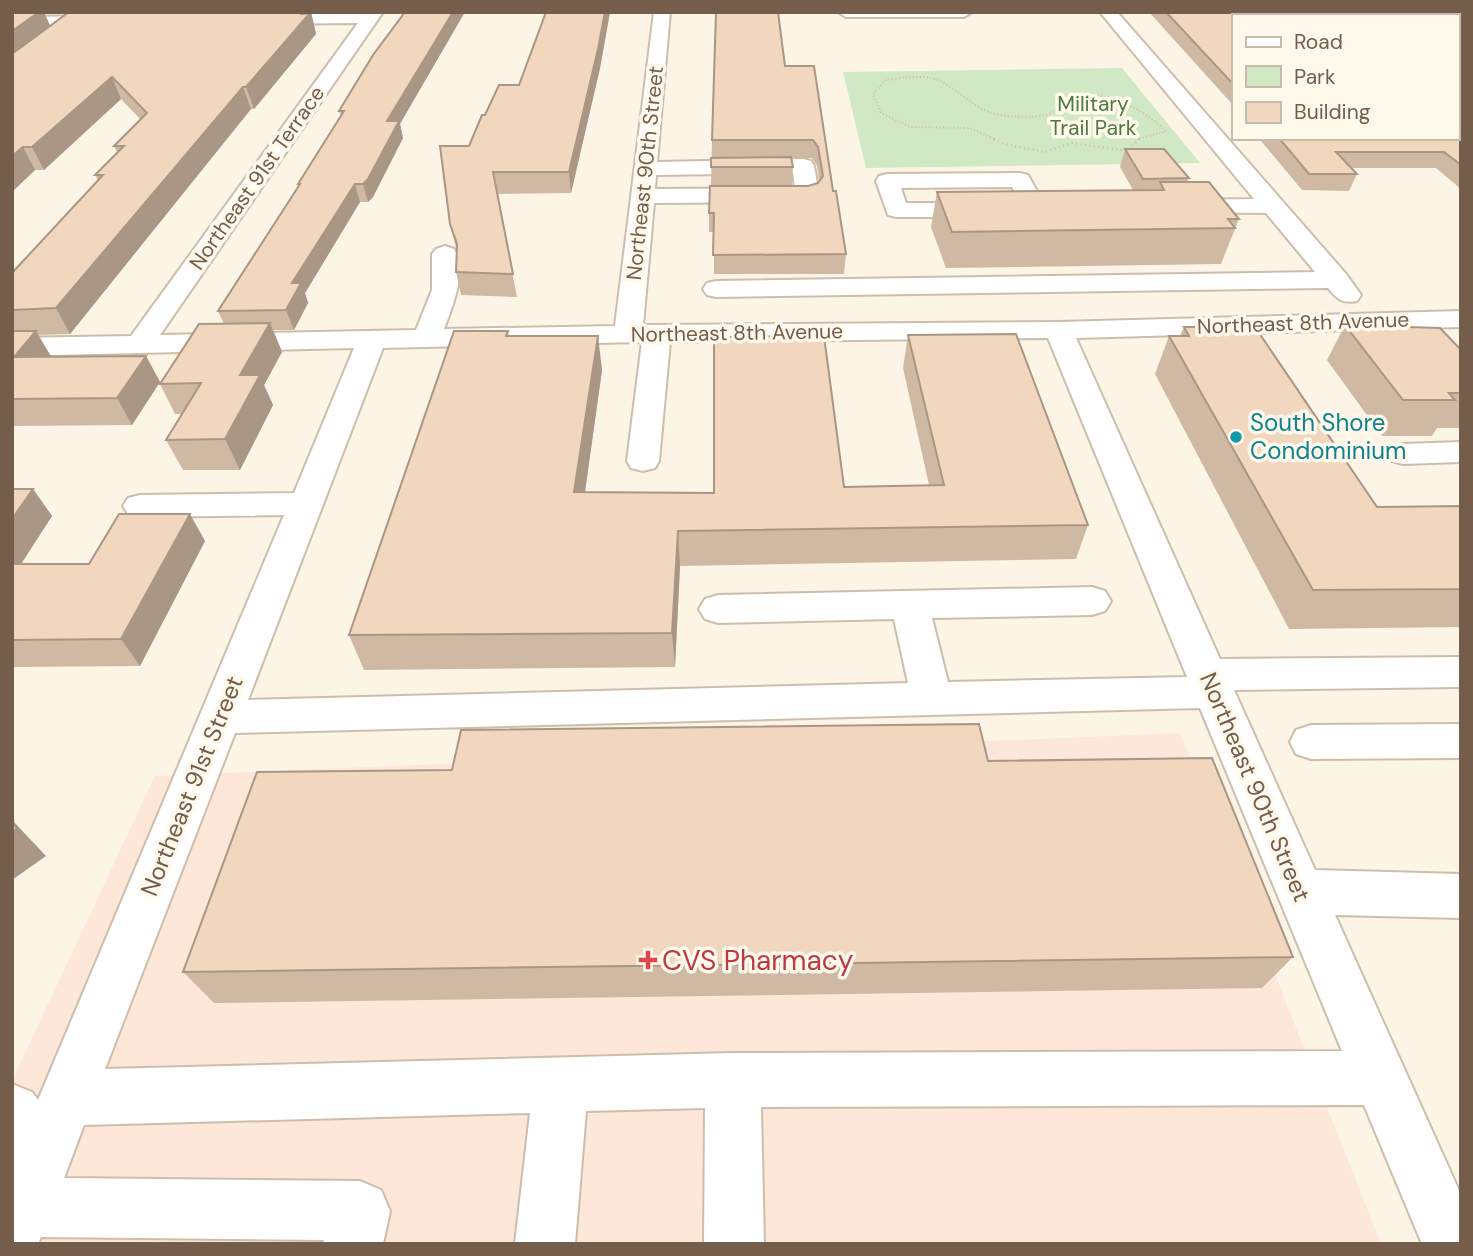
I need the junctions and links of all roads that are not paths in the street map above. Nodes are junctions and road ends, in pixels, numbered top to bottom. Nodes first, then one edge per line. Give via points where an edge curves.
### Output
1 (662, 12) edge
2 (846, 12) edge
3 (934, 12) edge
4 (964, 12) edge
5 (1108, 12) edge
6 (373, 15) edge
7 (84, 17) edge
8 (246, 19) edge
9 (120, 21) edge
10 (12, 22) edge
11 (56, 38) edge
12 (646, 169) junction
13 (643, 196) junction
14 (1274, 206) junction
15 (1154, 208) edge
16 (1062, 209) edge
17 (895, 211) dead end
18 (445, 254) dead end
19 (1337, 281) junction
20 (901, 287) junction
21 (716, 289) dead end
22 (1461, 319) edge
23 (1401, 320) junction
24 (1369, 321) junction
25 (1058, 330) junction
26 (913, 331) junction
27 (643, 334) junction
28 (426, 338) junction
29 (372, 340) junction
30 (139, 345) junction
31 (12, 347) edge
32 (1426, 349) edge
33 (1461, 452) edge
34 (1403, 454) dead end
35 (643, 461) dead end
36 (306, 503) junction
37 (140, 506) dead end
38 (1091, 601) dead end
39 (910, 605) junction
40 (718, 609) dead end
41 (1461, 672) edge
42 (1210, 684) junction
43 (932, 700) junction
44 (219, 718) junction
45 (1461, 741) edge
46 (1311, 742) dead end
47 (1300, 892) junction
48 (1461, 896) edge
49 (1381, 1079) junction
50 (733, 1080) junction
51 (561, 1084) junction
52 (68, 1098) junction
53 (29, 1132) edge
54 (18, 1220) edge
55 (353, 1244) edge
56 (545, 1244) edge
57 (734, 1244) edge
58 (1451, 1244) edge

1 - 12 street, Northeast 90th Street
2 - 3 street
3 - 4 street
5 - 14 street via 1211,120
6 - 8 street
6 - 30 street, Northeast 91st Terrace
7 - 9 street
7 - 10 street
7 - 11 street
12 - 13 street, Northeast 90th Street
12 - 13 street via 803,166 807,195
13 - 27 street, Northeast 90th Street
14 - 15 street
14 - 19 street
16 - 17 street
18 - 28 street via 445,290
19 - 20 street
19 - 24 street
20 - 21 street
20 - 26 street
22 - 23 street, Northeast 8th Avenue
23 - 24 street, Northeast 8th Avenue
23 - 32 street
24 - 25 street, Northeast 8th Avenue
25 - 26 street, Northeast 8th Avenue
25 - 42 street, Northeast 90th Street
26 - 27 street, Northeast 8th Avenue
27 - 28 street, Northeast 8th Avenue
27 - 35 street, Northeast 90th Street
28 - 29 street, Northeast 8th Avenue
29 - 30 street, Northeast 8th Avenue
29 - 36 street, Northeast 91st Street
30 - 31 street, Northeast 8th Avenue
33 - 34 street
36 - 37 street
36 - 44 street, Northeast 91st Street
38 - 39 street
39 - 40 street
39 - 43 street
41 - 42 street
42 - 43 street
42 - 47 street, Northeast 90th Street
43 - 44 street
44 - 52 street, Northeast 91st Street
45 - 46 street
47 - 48 street
47 - 49 street, Northeast 90th Street
49 - 50 street
49 - 58 street, Northeast 90th Street
50 - 51 street
50 - 57 street
51 - 52 street
51 - 56 street
52 - 53 street, Northeast 91st Street
53 - 54 street, Northeast 91st Street
54 - 55 street via 360,1211

